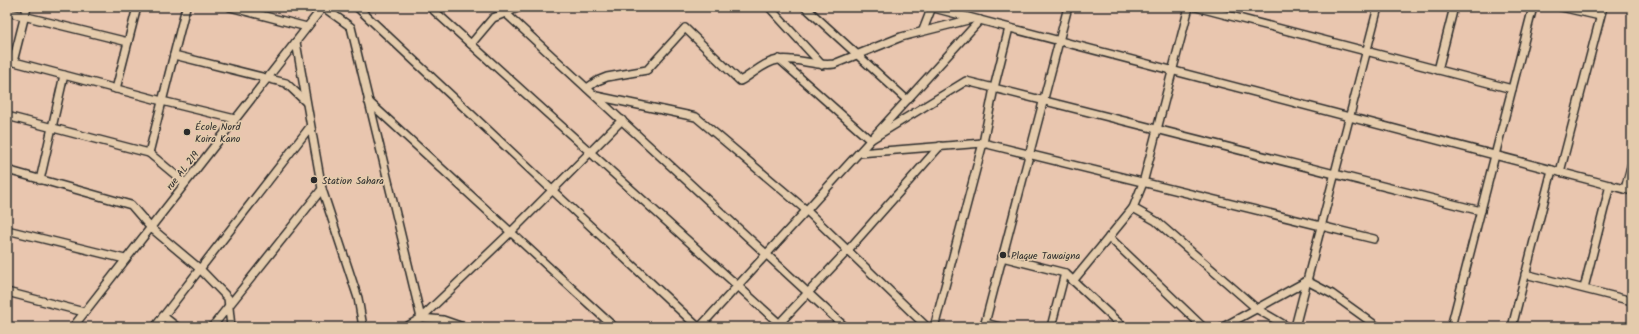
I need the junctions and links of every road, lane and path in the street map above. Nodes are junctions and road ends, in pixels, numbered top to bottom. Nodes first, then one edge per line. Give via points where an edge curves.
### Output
1 (27, 7) edge
2 (137, 7) edge
3 (186, 7) edge
4 (230, 7) edge
5 (323, 7) edge
6 (357, 7) edge
7 (430, 7) edge
8 (520, 7) edge
9 (769, 7) edge
10 (805, 7) edge
11 (931, 7) edge
12 (1068, 7) edge
13 (1189, 7) edge
14 (1196, 7) edge
15 (1378, 7) edge
16 (1454, 7) edge
17 (1533, 7) edge
18 (1561, 7) edge
19 (1603, 7) edge
20 (242, 9) edge
21 (502, 10) edge
22 (7, 12) edge
23 (25, 16) junction
24 (1600, 16) junction
25 (977, 19) junction
26 (307, 27) junction
27 (1010, 28) junction
28 (923, 30) junction
29 (1059, 41) junction
30 (128, 42) junction
31 (296, 42) junction
32 (471, 44) junction
33 (1367, 51) junction
34 (174, 55) junction
35 (857, 55) junction
36 (779, 59) junction
37 (10, 61) edge
38 (822, 65) junction
39 (1438, 70) junction
40 (1173, 71) junction
41 (64, 75) junction
42 (267, 79) junction
43 (587, 88) junction
44 (994, 88) junction
45 (116, 89) junction
46 (1512, 89) junction
47 (596, 96) junction
48 (907, 100) junction
49 (162, 101) junction
50 (368, 101) junction
51 (1043, 101) junction
52 (306, 102) junction
53 (7, 116) edge
54 (1350, 117) junction
55 (236, 119) junction
56 (622, 120) junction
57 (310, 127) junction
58 (52, 128) junction
59 (1157, 130) junction
60 (870, 140) junction
61 (983, 143) junction
62 (940, 146) junction
63 (590, 152) junction
64 (149, 153) junction
65 (859, 153) junction
66 (1029, 155) junction
67 (1495, 155) junction
68 (1632, 163) edge
69 (7, 170) edge
70 (1552, 170) junction
71 (1560, 172) junction
72 (1335, 174) junction
73 (40, 180) junction
74 (185, 183) junction
75 (1144, 183) junction
76 (1610, 185) junction
77 (322, 189) junction
78 (552, 190) junction
79 (1629, 190) edge
80 (1133, 208) junction
81 (806, 210) junction
82 (1481, 211) junction
83 (1321, 226) junction
84 (150, 227) junction
85 (7, 230) edge
86 (511, 232) junction
87 (1109, 237) junction
88 (1374, 239) dead end
89 (848, 250) junction
90 (767, 254) junction
91 (1002, 257) junction
92 (125, 259) junction
93 (200, 269) junction
94 (1065, 273) junction
95 (1526, 274) junction
96 (1307, 280) junction
97 (1074, 281) junction
98 (738, 286) junction
99 (1584, 288) junction
100 (7, 292) edge
101 (808, 292) junction
102 (1632, 300) edge
103 (228, 307) junction
104 (1257, 309) junction
105 (84, 312) junction
106 (163, 316) junction
107 (421, 318) junction
108 (985, 325) edge
109 (780, 326) edge
110 (73, 327) edge
111 (155, 327) edge
112 (177, 327) edge
113 (212, 327) edge
114 (231, 327) edge
115 (363, 327) edge
116 (406, 327) edge
117 (463, 327) edge
118 (614, 327) edge
119 (699, 327) edge
120 (845, 327) edge
121 (927, 327) edge
122 (932, 327) edge
123 (1000, 327) edge
124 (1051, 327) edge
125 (1123, 327) edge
126 (1203, 327) edge
127 (1224, 327) edge
128 (1288, 327) edge
129 (1295, 327) edge
130 (1378, 327) edge
131 (1451, 327) edge
132 (1512, 327) edge

1 - 23 street
2 - 30 street
3 - 34 street
4 - 20 street
5 - 26 street, rue AL 219
5 - 50 street via 351,26
6 - 78 street
7 - 32 street
8 - 21 street
9 - 38 street
10 - 35 street
11 - 25 street
11 - 28 street
12 - 29 street
13 - 40 street
14 - 33 street
15 - 33 street
16 - 39 street
17 - 46 street
18 - 24 street
19 - 24 street
20 - 26 street
21 - 32 street
21 - 43 street
22 - 23 street
23 - 30 street
23 - 37 street
24 - 71 street
25 - 27 street
25 - 28 street
25 - 48 street
26 - 31 street, rue AL 219
27 - 29 street
27 - 44 street
28 - 35 street via 901,36
29 - 40 street
29 - 51 street
30 - 45 street
31 - 42 street, rue AL 219
31 - 52 street
32 - 63 street
33 - 39 street
33 - 54 street
34 - 42 street
34 - 49 street
35 - 38 street via 834,64
35 - 48 street
36 - 38 street
36 - 43 street via 740,81 685,28 647,70 607,77
36 - 60 street
37 - 41 street
39 - 46 street
40 - 54 street
40 - 59 street
41 - 45 street
41 - 58 street
42 - 52 street via 286,83
42 - 55 street, rue AL 219
43 - 47 street
44 - 51 street
44 - 60 street via 966,81
44 - 61 street
45 - 49 street
46 - 67 street
47 - 56 street
47 - 81 street via 696,117
48 - 60 street
49 - 55 street
49 - 64 street
50 - 86 street
50 - 107 street
51 - 59 street
51 - 66 street
52 - 57 street
53 - 58 street
54 - 67 street
54 - 72 street
55 - 74 street, rue AL 219
56 - 63 street
56 - 90 street
57 - 77 street
57 - 93 street
58 - 64 street
58 - 73 street
59 - 72 street
59 - 75 street
60 - 65 street
61 - 62 street
61 - 66 street
61 - 122 street via 935,324
62 - 65 street
62 - 89 street
63 - 78 street
63 - 98 street
64 - 74 street
65 - 81 street
66 - 75 street
66 - 91 street
67 - 70 street
67 - 82 street
68 - 79 street
69 - 73 street
70 - 71 street
70 - 95 street
71 - 76 street
72 - 82 street
72 - 83 street
73 - 84 street via 128,203
74 - 84 street, rue AL 219
75 - 80 street
75 - 83 street
76 - 79 street
76 - 99 street
77 - 103 street
77 - 115 street via 358,298
78 - 86 street
78 - 119 street
80 - 87 street
80 - 104 street via 1156,221
81 - 89 street
81 - 90 street
82 - 131 street
83 - 88 street
83 - 96 street
84 - 92 street, rue AL 219
84 - 93 street
85 - 92 street
86 - 107 street
86 - 118 street
87 - 97 street
87 - 126 street
89 - 101 street
89 - 121 street
90 - 98 street
90 - 101 street
91 - 94 street
91 - 108 street
92 - 105 street, rue AL 219
93 - 103 street via 228,298
93 - 106 street
94 - 97 street
94 - 124 street
95 - 99 street
95 - 132 street
96 - 104 street
96 - 129 street
96 - 130 street via 1332,294
97 - 125 street
98 - 109 street
98 - 119 street
99 - 102 street
100 - 105 street
101 - 109 street
101 - 120 street
103 - 113 street
103 - 114 street
104 - 127 street
104 - 128 street
105 - 110 street, rue AL 219
106 - 111 street
106 - 112 street
107 - 116 street
107 - 117 street via 443,320
108 - 123 street

